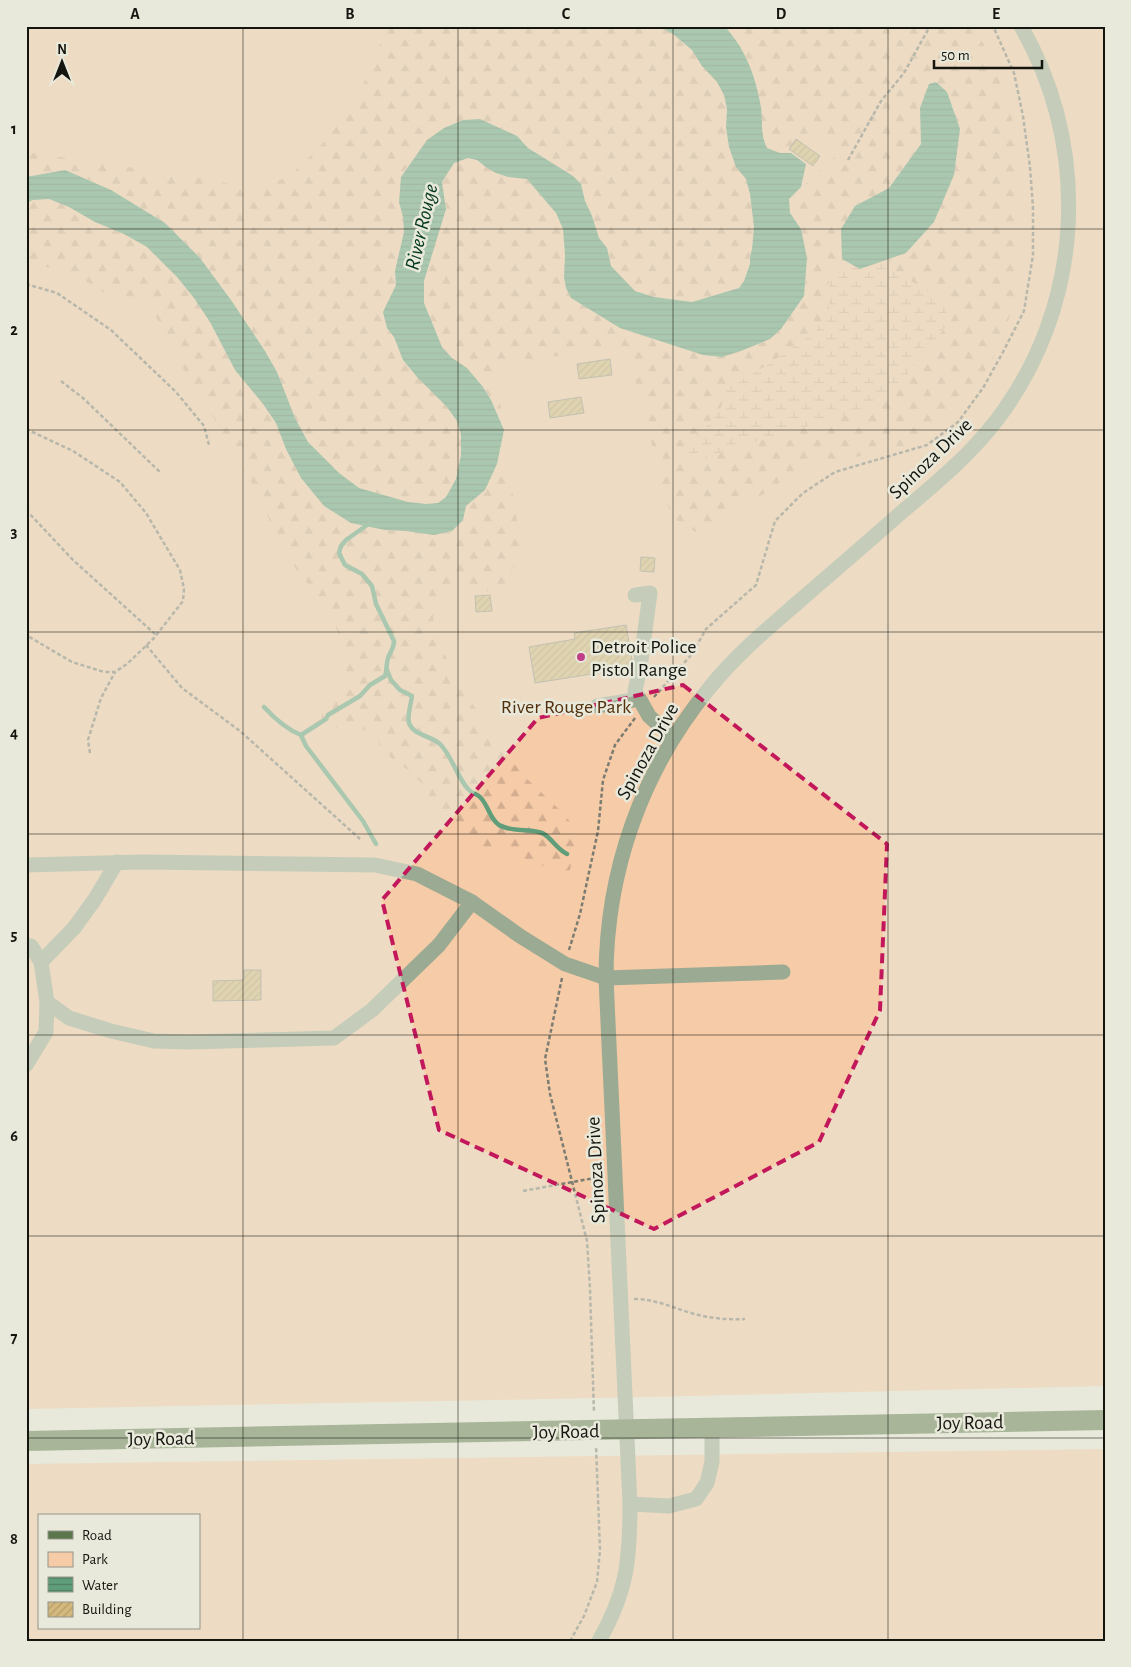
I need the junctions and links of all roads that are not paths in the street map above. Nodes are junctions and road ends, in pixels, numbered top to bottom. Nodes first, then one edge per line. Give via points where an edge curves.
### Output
1 (1021, 26) edge
2 (635, 595) dead end
3 (642, 704) junction
4 (597, 706) dead end
5 (673, 738) junction
6 (117, 862) junction
7 (26, 865) edge
8 (472, 902) junction
9 (26, 945) edge
10 (41, 962) junction
11 (783, 972) dead end
12 (606, 978) junction
13 (47, 1002) junction
14 (26, 1065) edge
15 (1105, 1420) edge
16 (712, 1428) junction
17 (626, 1430) junction
18 (26, 1440) edge
19 (630, 1504) junction
20 (599, 1641) edge

1 - 5 street, Spinoza Drive via 1040,62 1057,113 1068,189 1067,243 1060,284 1047,328 1029,370 996,421 960,461 748,645 711,686
2 - 3 street via 650,593 635,691
3 - 4 street
3 - 5 street via 649,716
5 - 12 street, Spinoza Drive via 647,786 622,852 609,922
6 - 7 street
6 - 8 street via 375,865 417,874
6 - 10 street via 74,928
8 - 12 street via 565,964
8 - 13 street via 439,945 372,1010 334,1038 154,1041 111,1032 69,1018
9 - 10 street via 32,946
10 - 13 street
11 - 12 street
12 - 17 street, Spinoza Drive
13 - 14 street via 46,1032
15 - 16 main road, Joy Road
16 - 17 main road, Joy Road
16 - 19 street via 708,1483 696,1499 669,1506
17 - 18 main road, Joy Road
17 - 19 street, Spinoza Drive
19 - 20 street, Spinoza Drive via 626,1576 614,1612

